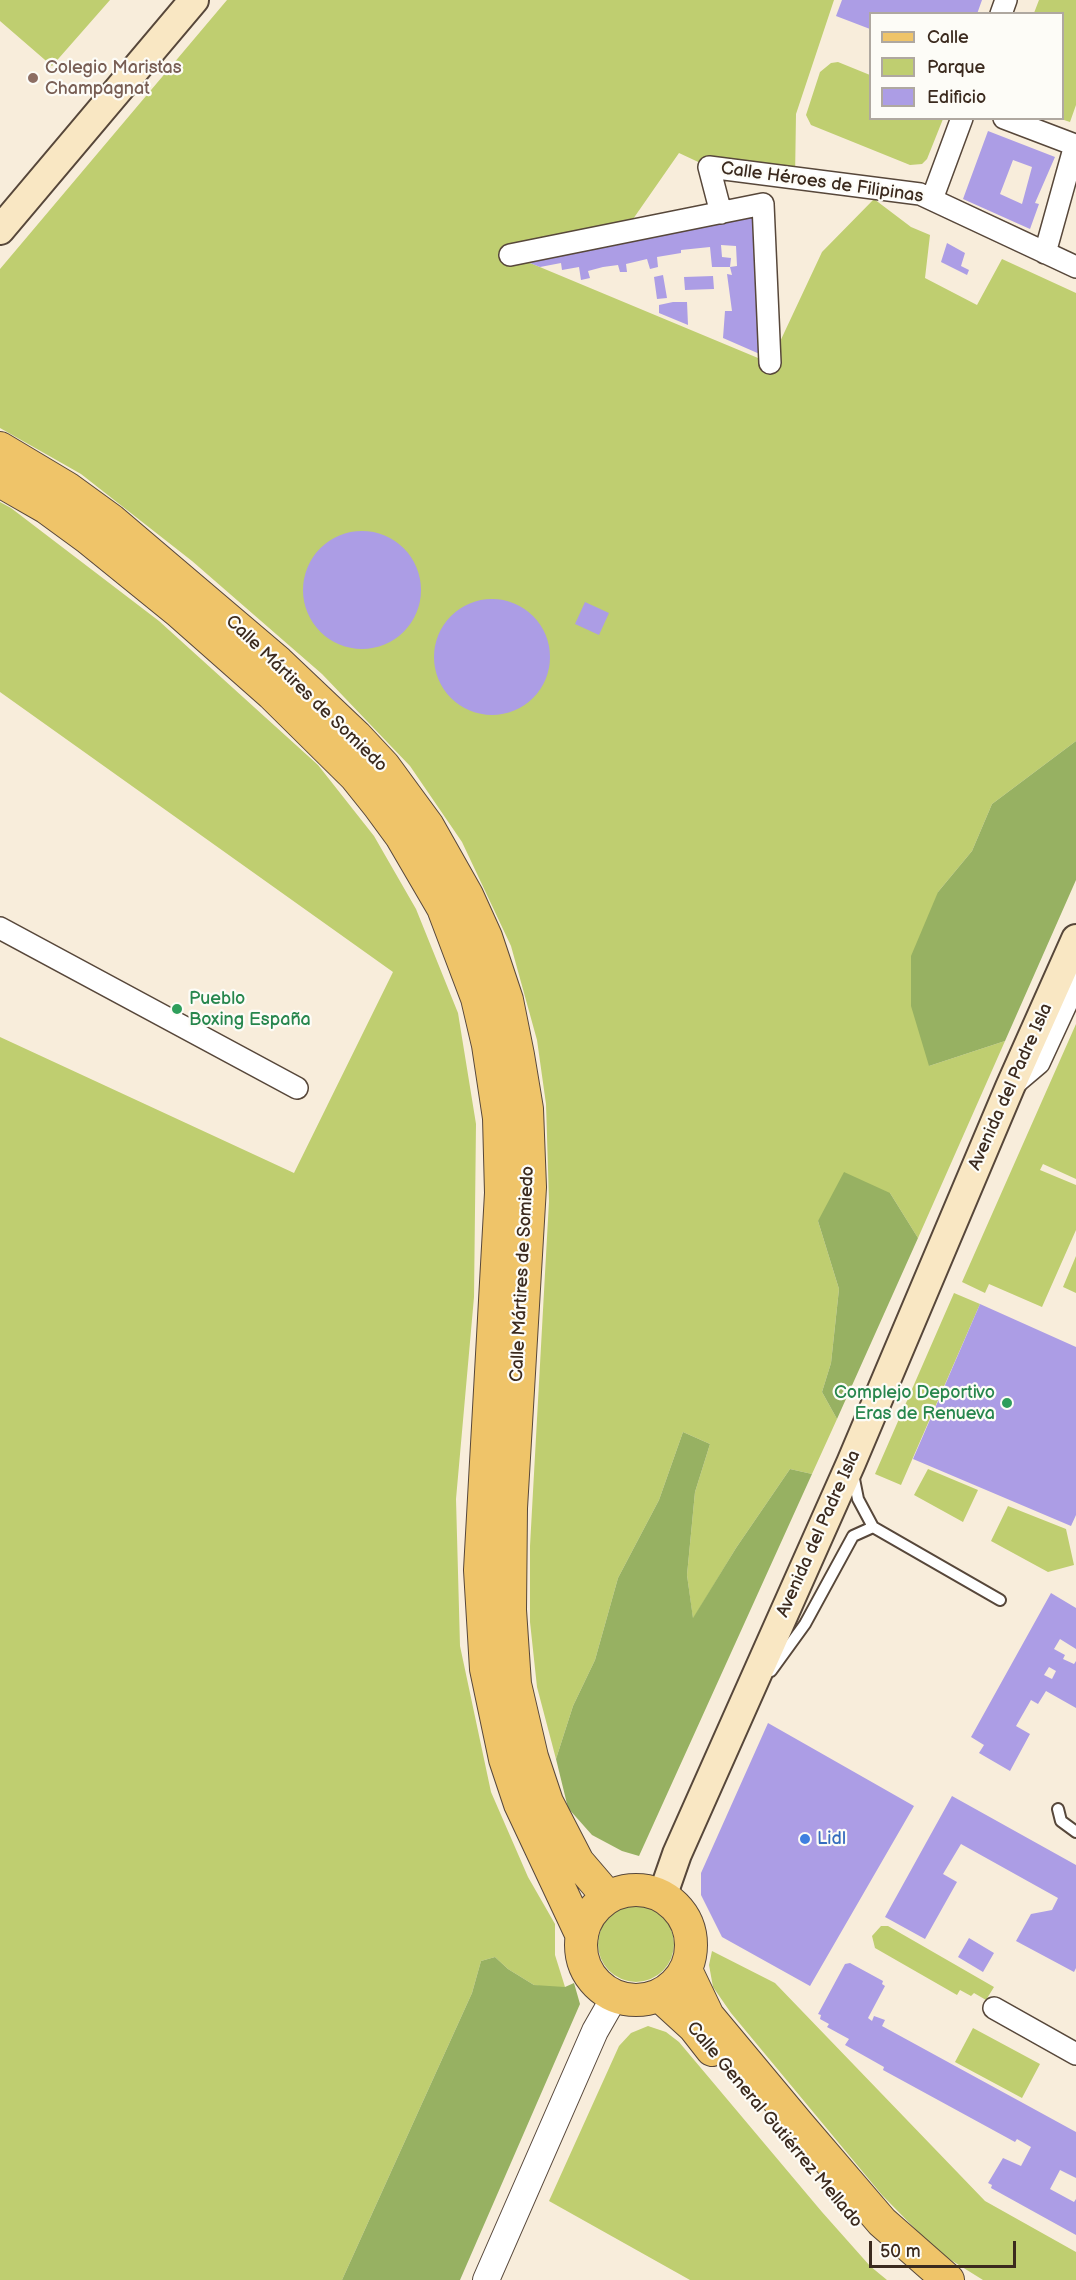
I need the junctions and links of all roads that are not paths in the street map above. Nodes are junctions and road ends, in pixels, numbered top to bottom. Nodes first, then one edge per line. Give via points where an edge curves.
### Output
1 (194, 0) edge
2 (961, 120) edge
3 (1009, 120) edge
4 (932, 199) junction
5 (721, 213) junction
6 (0, 230) edge
7 (1045, 253) junction
8 (510, 255) dead end
9 (1076, 267) edge
10 (770, 363) dead end
11 (0, 448) edge
12 (0, 481) edge
13 (0, 928) edge
14 (1074, 947) edge
15 (1076, 983) edge
16 (1010, 1087) junction
17 (297, 1088) dead end
18 (851, 1463) junction
19 (873, 1527) junction
20 (1000, 1600) dead end
21 (736, 1720) junction
22 (1058, 1809) dead end
23 (1076, 1832) edge
24 (608, 1897) junction
25 (662, 1897) junction
26 (582, 1936) junction
27 (686, 1970) junction
28 (659, 1995) junction
29 (615, 1996) junction
30 (994, 2008) dead end
31 (1076, 2054) edge
32 (486, 2280) edge
33 (915, 2280) edge
34 (948, 2280) edge

1 - 6 main road
2 - 4 street
3 - 7 street via 1076,145
4 - 5 street, Calle Héroes de Filipinas via 920,194 709,167
4 - 7 street, Calle Héroes de Filipinas
5 - 8 street, Calle Héroes de Filipinas
5 - 10 street, Calle Héroes de Filipinas via 763,204
7 - 9 street, Calle Héroes de Filipinas
11 - 24 main road, Calle Mártires de Somiedo via 111,520 278,662 356,736 384,766 428,826 486,937 507,1000 520,1066 527,1108 531,1187 511,1508 510,1610 515,1684 532,1757 548,1802 578,1862
12 - 26 main road, Calle Mártires de Somiedo via 88,538 272,694 355,776 379,806 443,908 477,999 499,1118 501,1193 480,1570 486,1669 505,1759 520,1804
13 - 17 street
14 - 16 main road, Avenida del Padre Isla
15 - 16 street via 1039,1064
16 - 18 main road, Avenida del Padre Isla
18 - 19 lane via 858,1499
18 - 21 main road, Avenida del Padre Isla
19 - 20 lane
19 - 21 lane via 853,1536 805,1624
21 - 25 main road, Avenida del Padre Isla
22 - 23 lane via 1061,1821
24 - 25 main road via 634,1890
24 - 26 main road via 586,1919
25 - 27 main road via 685,1922 690,1937 691,1954
26 - 29 main road via 582,1953 588,1969 600,1987
27 - 28 main road
27 - 34 main road, Calle General Gutiérrez Mellado via 708,2016 798,2124 882,2222
28 - 29 main road via 637,2000
28 - 33 main road, Calle General Gutiérrez Mellado via 694,2027 832,2197
29 - 32 street via 595,2031
30 - 31 street

